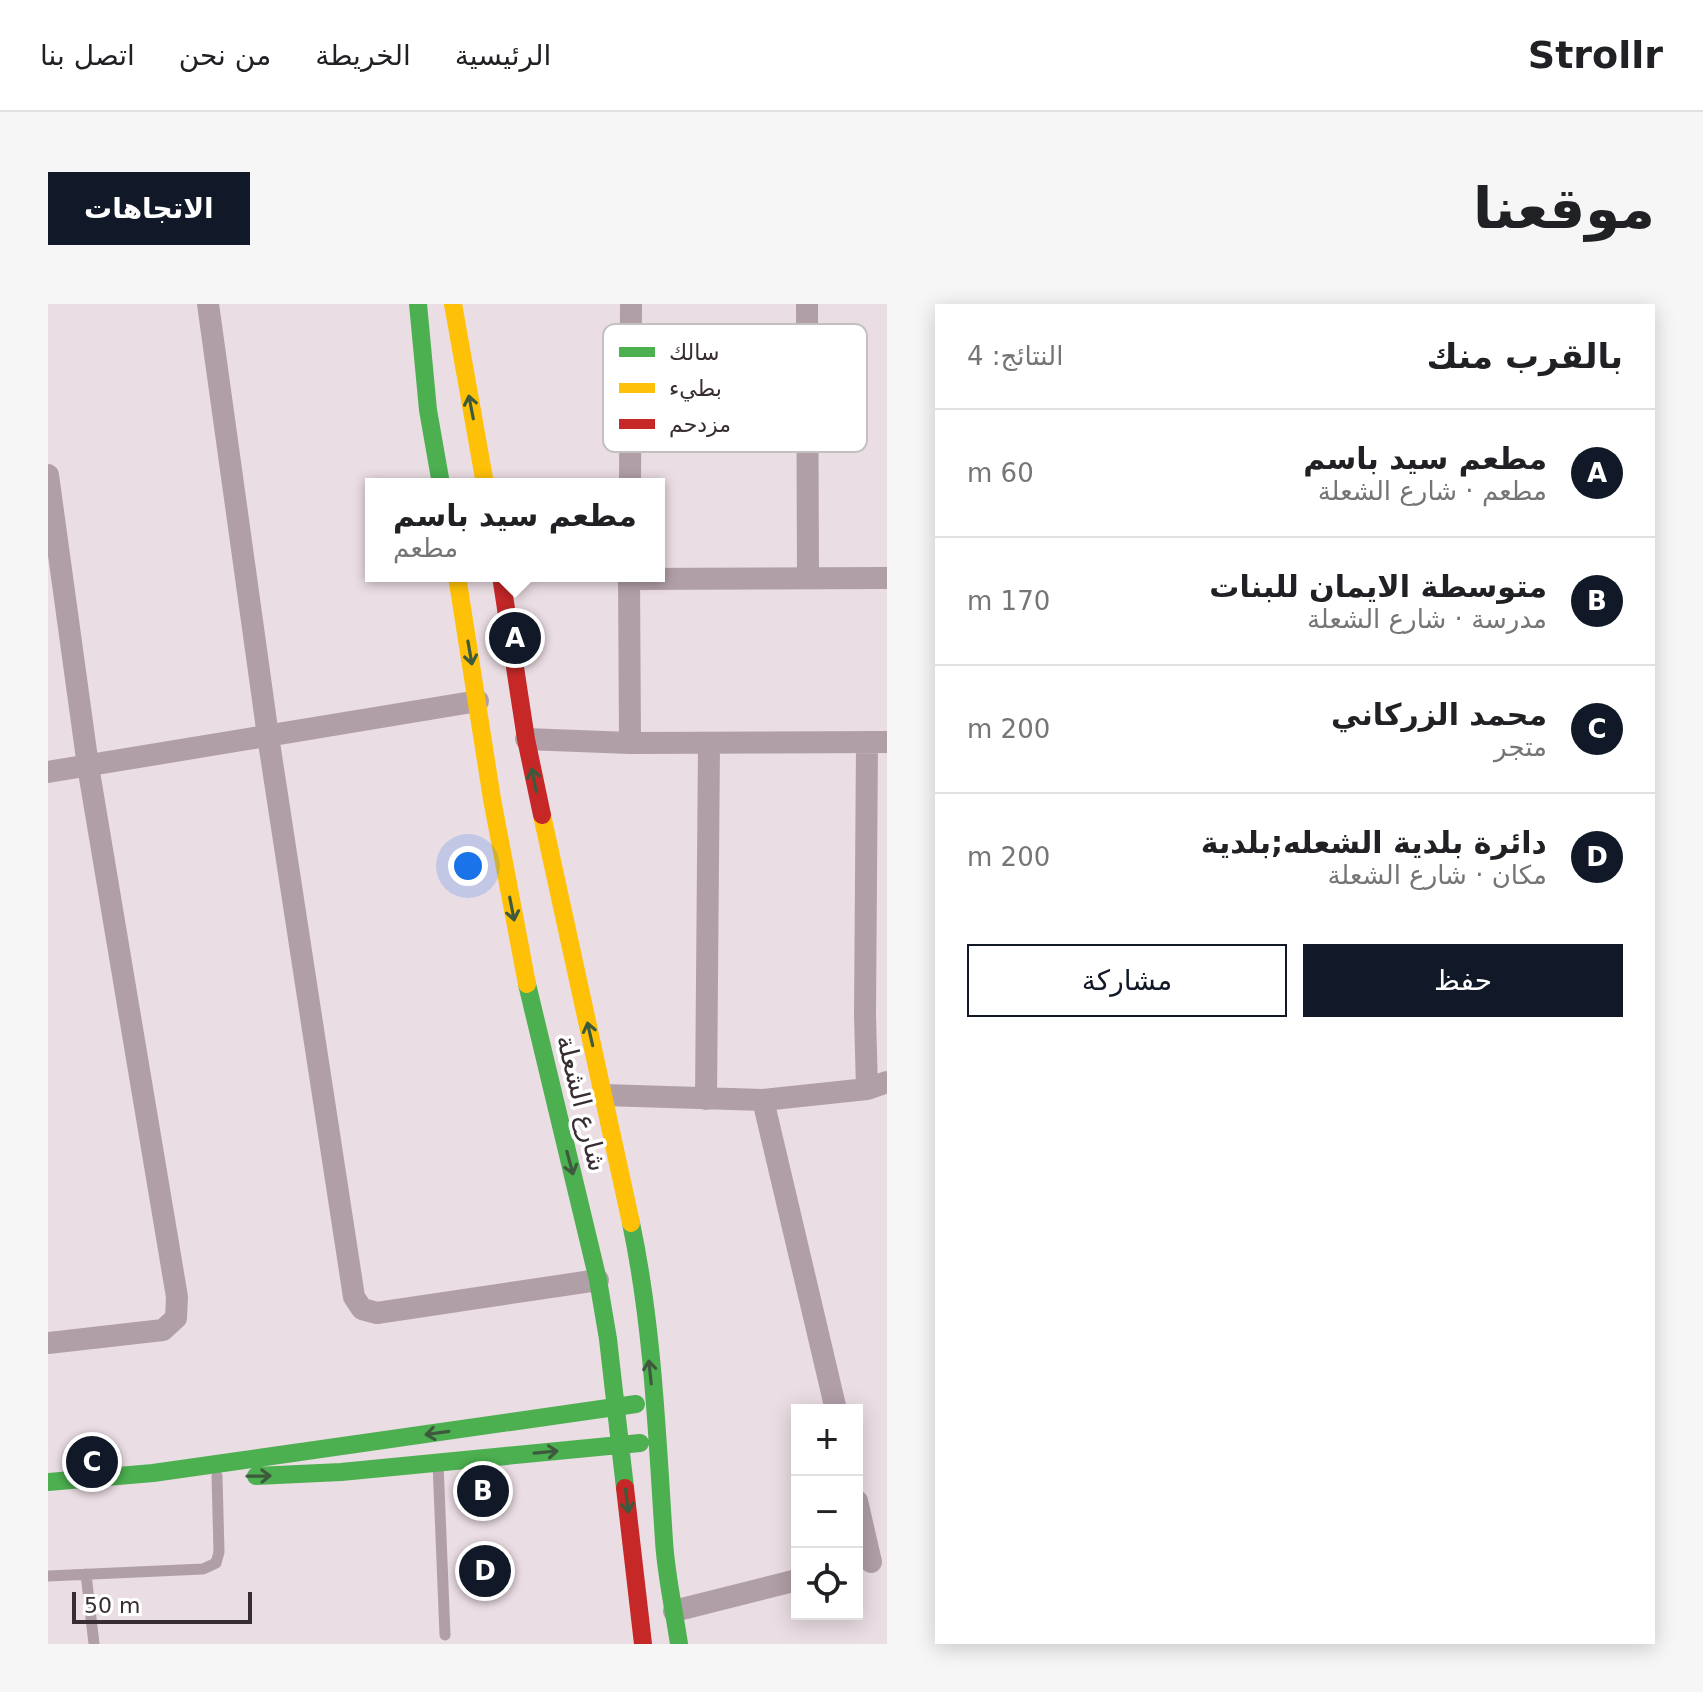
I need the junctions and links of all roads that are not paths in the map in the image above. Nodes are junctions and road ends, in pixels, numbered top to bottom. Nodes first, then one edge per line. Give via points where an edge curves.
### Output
1 (208, 304) edge
2 (418, 304) edge
3 (456, 304) edge
4 (631, 304) edge
5 (807, 304) edge
6 (631, 324) edge
7 (807, 324) edge
8 (457, 332) joint
9 (630, 452) edge
10 (808, 452) edge
11 (48, 475) edge
12 (440, 478) edge
13 (484, 478) edge
14 (630, 478) edge
15 (665, 577) edge
16 (808, 578) junction
17 (887, 578) edge
18 (458, 582) edge
19 (502, 582) edge
20 (629, 582) edge
21 (478, 701) junction
22 (268, 736) junction
23 (526, 739) junction
24 (877, 742) edge
25 (630, 743) junction
26 (709, 743) junction
27 (88, 766) junction
28 (48, 772) edge
29 (877, 1086) edge
30 (604, 1095) junction
31 (706, 1099) junction
32 (763, 1100) junction
33 (598, 1280) junction
34 (48, 1343) edge
35 (653, 1402) junction
36 (835, 1404) edge
37 (616, 1407) junction
38 (658, 1440) junction
39 (620, 1446) junction
40 (438, 1461) junction
41 (153, 1473) junction
42 (217, 1476) junction
43 (48, 1482) edge
44 (863, 1525) edge
45 (872, 1561) edge
46 (86, 1574) junction
47 (48, 1576) edge
48 (791, 1582) edge
49 (674, 1611) junction
50 (445, 1635) dead end
51 (94, 1644) edge
52 (643, 1644) edge
53 (679, 1644) edge

1 - 22 street
2 - 12 main road
3 - 8 street
4 - 6 street
5 - 7 street
13 -> 8 main road
9 - 14 street
10 - 16 street
11 - 27 street
15 - 16 street
16 - 17 street
18 -> 21 main road, شارع الشعلة
19 - 23 main road, شارع الشعلة
20 - 25 street
21 - 22 street
21 -> 33 main road, شارع الشعلة via 523,968
22 - 27 street
22 - 33 street via 354,1297 362,1309 377,1313
23 - 25 street
30 -> 23 main road, شارع الشعلة
24 - 26 street
24 - 29 street via 865,1015
25 - 26 street
26 - 31 street
27 - 28 street
27 - 34 street via 177,1297 176,1318 163,1330
29 - 32 street
30 - 31 street
35 -> 30 main road, شارع الشعلة via 639,1262
31 - 32 street
32 - 36 street
33 - 37 main road, شارع الشعلة
35 - 37 main road
35 - 38 main road, شارع الشعلة
37 - 39 main road, شارع الشعلة
37 -> 41 main road
38 - 39 main road
38 - 49 main road, شارع الشعلة
40 -> 39 main road
39 -> 52 main road, شارع الشعلة
42 -> 40 main road via 341,1472
40 - 50 lane
41 - 42 main road
41 - 43 main road
42 - 46 lane via 216,1563 203,1569
44 - 45 street
46 - 47 lane
46 - 51 lane
48 - 49 street
49 - 53 main road, شارع الشعلة

